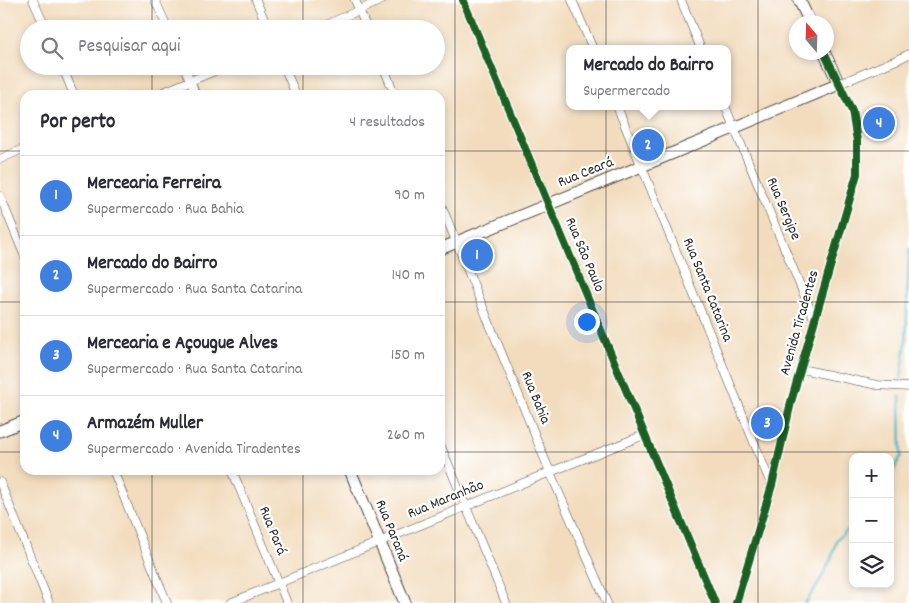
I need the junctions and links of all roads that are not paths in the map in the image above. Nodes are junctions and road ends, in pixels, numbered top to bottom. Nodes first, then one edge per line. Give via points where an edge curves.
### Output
1 (34, 0) edge
2 (156, 0) edge
3 (256, 0) edge
4 (355, 0) edge
5 (382, 0) edge
6 (464, 0) edge
7 (572, 0) edge
8 (681, 0) edge
9 (799, 0) edge
10 (359, 10) junction
11 (806, 15) edge
12 (42, 20) edge
13 (164, 20) edge
14 (264, 20) edge
15 (337, 20) edge
16 (363, 20) edge
17 (590, 45) edge
18 (699, 45) edge
19 (909, 54) edge
20 (828, 60) edge
21 (66, 75) edge
22 (188, 75) edge
23 (205, 75) edge
24 (288, 75) edge
25 (387, 75) edge
26 (190, 81) junction
27 (839, 84) junction
28 (72, 90) edge
29 (168, 90) edge
30 (194, 90) edge
31 (294, 90) edge
32 (393, 90) edge
33 (619, 110) edge
34 (727, 110) edge
35 (734, 127) junction
36 (20, 150) edge
37 (0, 158) edge
38 (642, 166) junction
39 (0, 196) edge
40 (548, 204) junction
41 (445, 214) edge
42 (457, 242) junction
43 (20, 244) edge
44 (445, 247) edge
45 (814, 321) junction
46 (801, 369) junction
47 (909, 387) edge
48 (20, 423) edge
49 (0, 431) edge
50 (644, 434) junction
51 (445, 456) edge
52 (550, 472) junction
53 (115, 475) edge
54 (234, 475) edge
55 (352, 475) edge
56 (0, 482) edge
57 (772, 485) junction
58 (466, 506) junction
59 (379, 542) junction
60 (278, 584) junction
61 (49, 603) edge
62 (168, 603) edge
63 (230, 603) edge
64 (287, 603) edge
65 (405, 603) edge
66 (506, 603) edge
67 (607, 603) edge
68 (716, 603) edge
69 (736, 603) edge

1 - 12 street
2 - 13 street
3 - 14 street
4 - 10 street
5 - 10 street
6 - 40 street, Rua São Paulo
7 - 17 street
8 - 18 street
9 - 11 street
10 - 15 street
10 - 16 street
19 - 27 street, Rua Ceará
20 - 27 street, Avenida Tiradentes
21 - 28 street
22 - 26 street
23 - 26 street
24 - 31 street
25 - 32 street
26 - 29 street
26 - 30 street
27 - 35 street, Rua Ceará
27 - 45 street, Avenida Tiradentes via 852,111 857,141 857,174
33 - 38 street, Rua Santa Catarina
34 - 35 street, Rua Sergipe
35 - 38 street, Rua Ceará
35 - 45 street, Rua Sergipe
36 - 37 street
38 - 40 street, Rua Ceará
38 - 57 street, Rua Santa Catarina
39 - 43 street
40 - 42 street, Rua Ceará
40 - 50 street, Rua São Paulo
41 - 42 street, Rua Bahia
42 - 44 street, Rua Ceará
42 - 52 street, Rua Bahia
45 - 46 street, Avenida Tiradentes
46 - 47 street via 877,385
46 - 57 street, Avenida Tiradentes
48 - 49 street
50 - 52 street, Rua Maranhão
50 - 68 street, Rua São Paulo
51 - 58 street
52 - 58 street, Rua Maranhão
52 - 67 street, Rua Bahia
53 - 62 street
54 - 60 street, Rua Pará
55 - 59 street, Rua Paraná
56 - 61 street
57 - 69 street, Avenida Tiradentes
58 - 59 street, Rua Maranhão
58 - 66 street
59 - 60 street, Rua Maranhão
59 - 65 street, Rua Paraná
60 - 63 street, Rua Maranhão
60 - 64 street, Rua Pará

